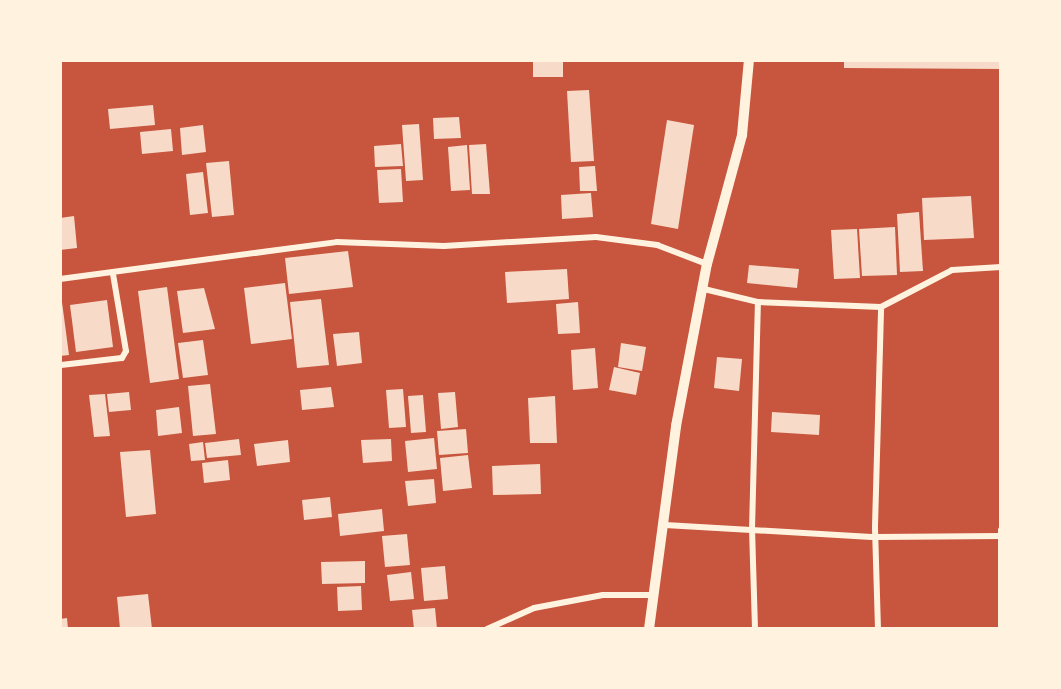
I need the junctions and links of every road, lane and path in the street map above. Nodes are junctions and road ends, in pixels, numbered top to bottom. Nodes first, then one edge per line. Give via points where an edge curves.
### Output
1 (749, 60) edge
2 (707, 264) junction
3 (1001, 267) edge
4 (113, 274) junction
5 (60, 279) edge
6 (704, 288) junction
7 (758, 302) junction
8 (881, 307) junction
9 (61, 365) edge
10 (665, 525) junction
11 (752, 529) junction
12 (1001, 534) edge
13 (876, 537) junction
14 (654, 595) junction
15 (487, 629) edge
16 (649, 629) edge
17 (756, 629) edge
18 (878, 629) edge
19 (1001, 629) edge

1 - 2 street via 742,135
2 - 4 street via 657,245 596,237 444,246 337,242 285,246
2 - 6 street
3 - 8 street via 952,270
4 - 5 street
4 - 9 street via 126,351 122,358
6 - 7 street
6 - 10 street via 676,426
7 - 8 street
7 - 11 street
8 - 13 street
10 - 11 street
10 - 14 street
11 - 13 street
11 - 17 street
12 - 13 street
12 - 19 street
13 - 18 street
14 - 15 street via 603,595 534,608
14 - 16 street

